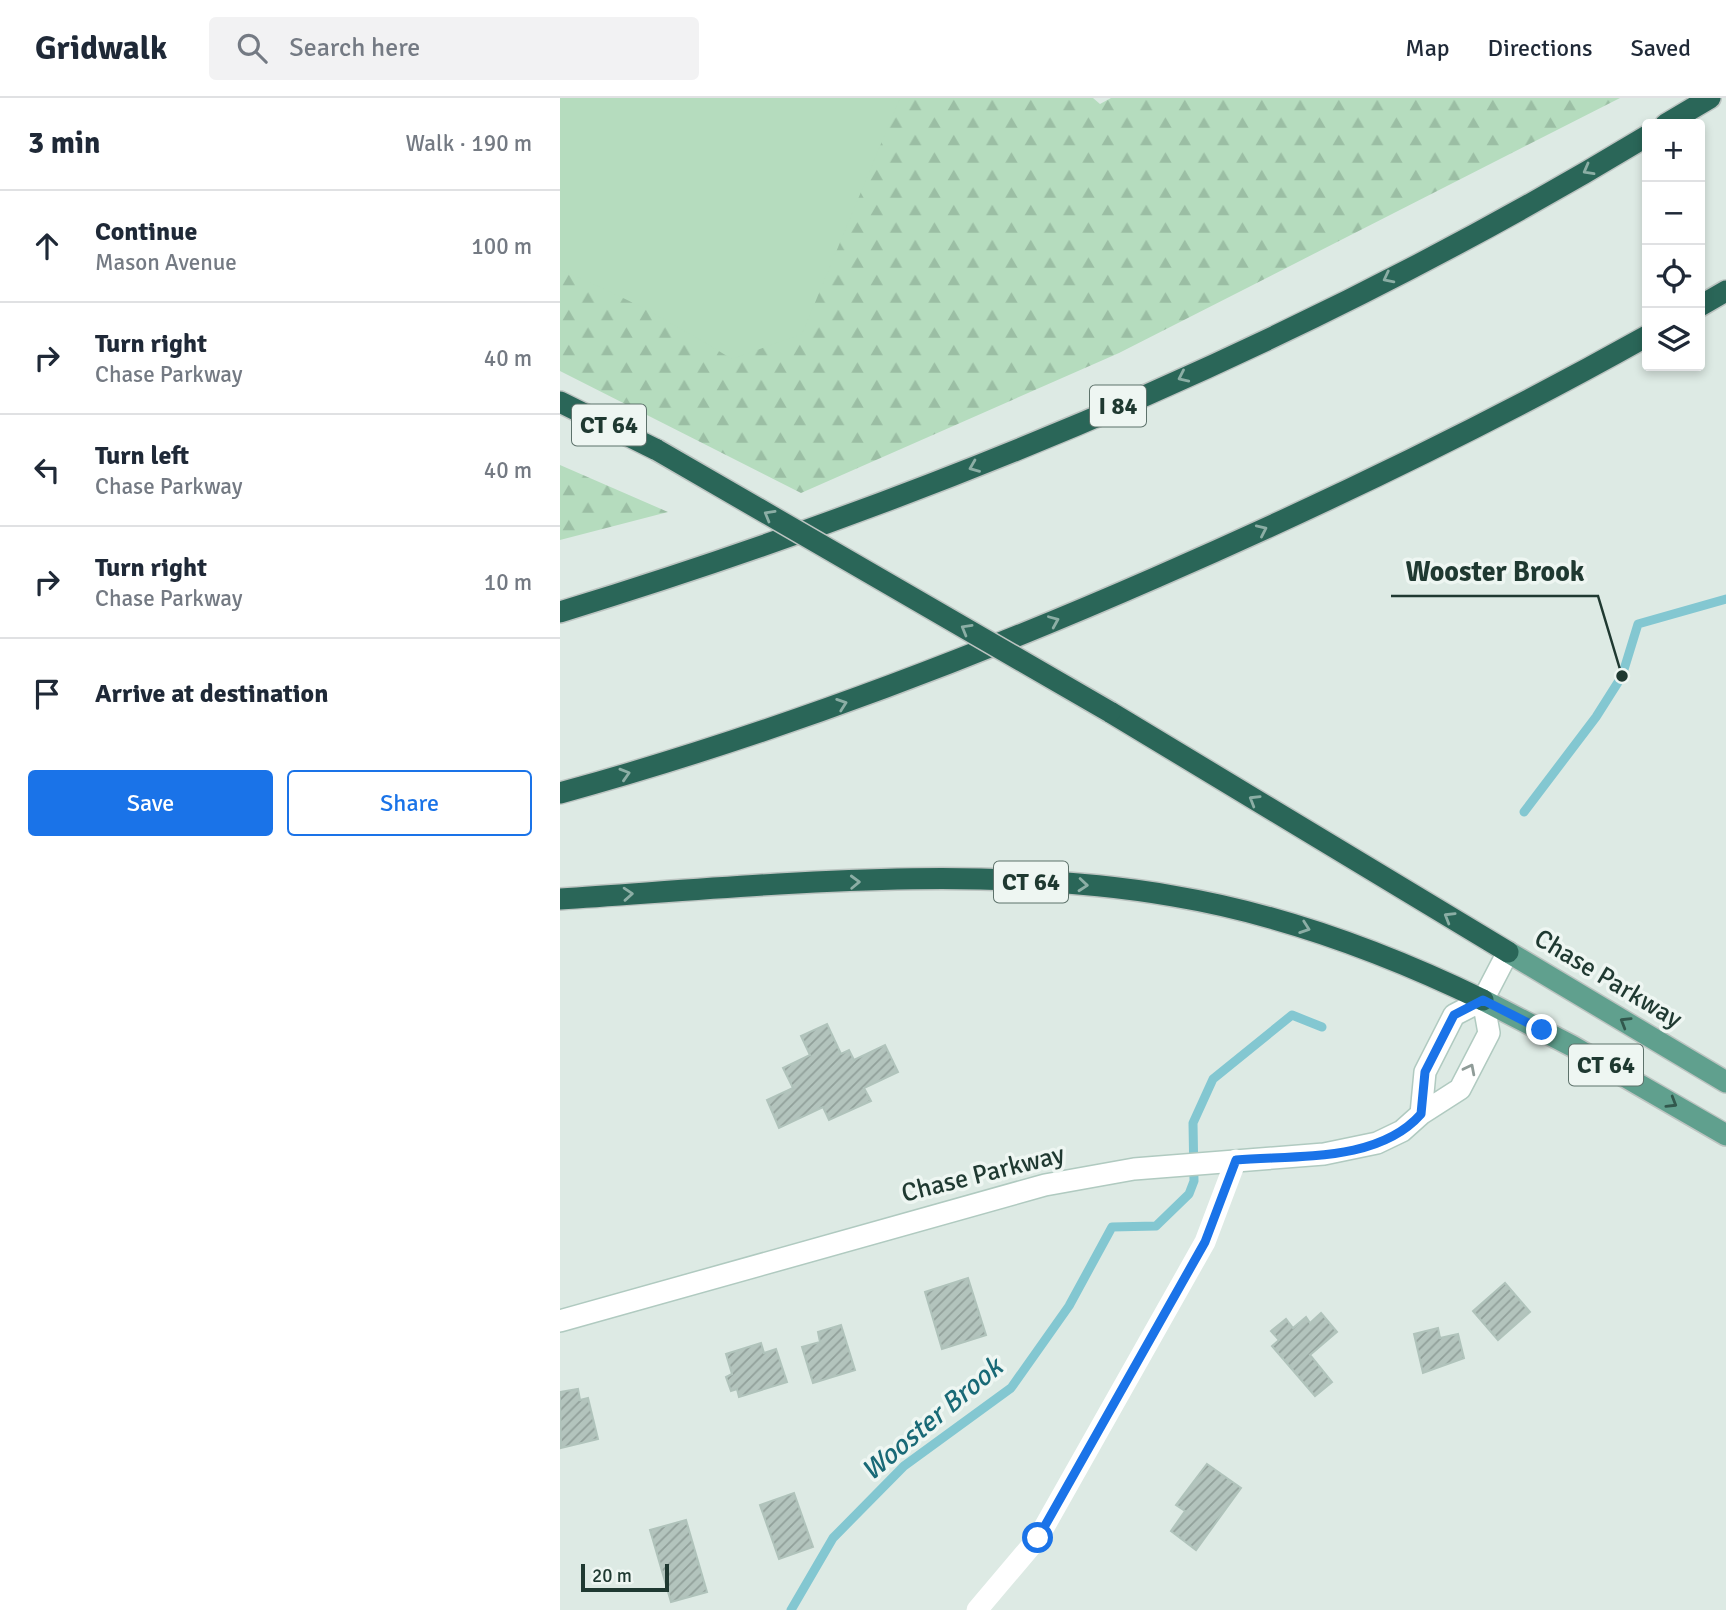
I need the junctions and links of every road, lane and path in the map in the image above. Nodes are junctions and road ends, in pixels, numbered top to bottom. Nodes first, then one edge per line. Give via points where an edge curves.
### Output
1 (1710, 98) edge
2 (1674, 119) edge
3 (1642, 139) edge
4 (1726, 291) edge
5 (1705, 303) edge
6 (1642, 339) edge
7 (560, 402) edge
8 (560, 612) edge
9 (560, 793) edge
10 (560, 899) edge
11 (1508, 952) junction
12 (1483, 1000) junction
13 (1726, 1082) edge
14 (1421, 1114) junction
15 (1726, 1135) edge
16 (1236, 1160) junction
17 (560, 1321) edge
18 (977, 1610) edge

1 - 2 highway
3 -> 8 highway, I 84 via 1273,335 1034,444 785,539
4 - 5 highway
9 -> 6 highway via 843,703 1097,603 1358,486
11 -> 7 highway, CT 64, bridge via 1110,712 657,450
10 -> 12 highway, CT 64 via 886,881 1115,888 1197,900 1289,922 1406,965
11 - 12 main road, Chase Parkway
13 -> 11 main road, Chase Parkway / CT 64
12 - 14 main road via 1454,1015 1425,1072
14 -> 12 main road, Chase Parkway via 1460,1089 1489,1033
12 -> 15 main road, CT 64
14 - 16 main road, Chase Parkway via 1402,1131 1362,1147
16 - 17 main road, Chase Parkway via 1110,1173 1023,1190
16 - 18 main road via 1205,1242 1038,1538

